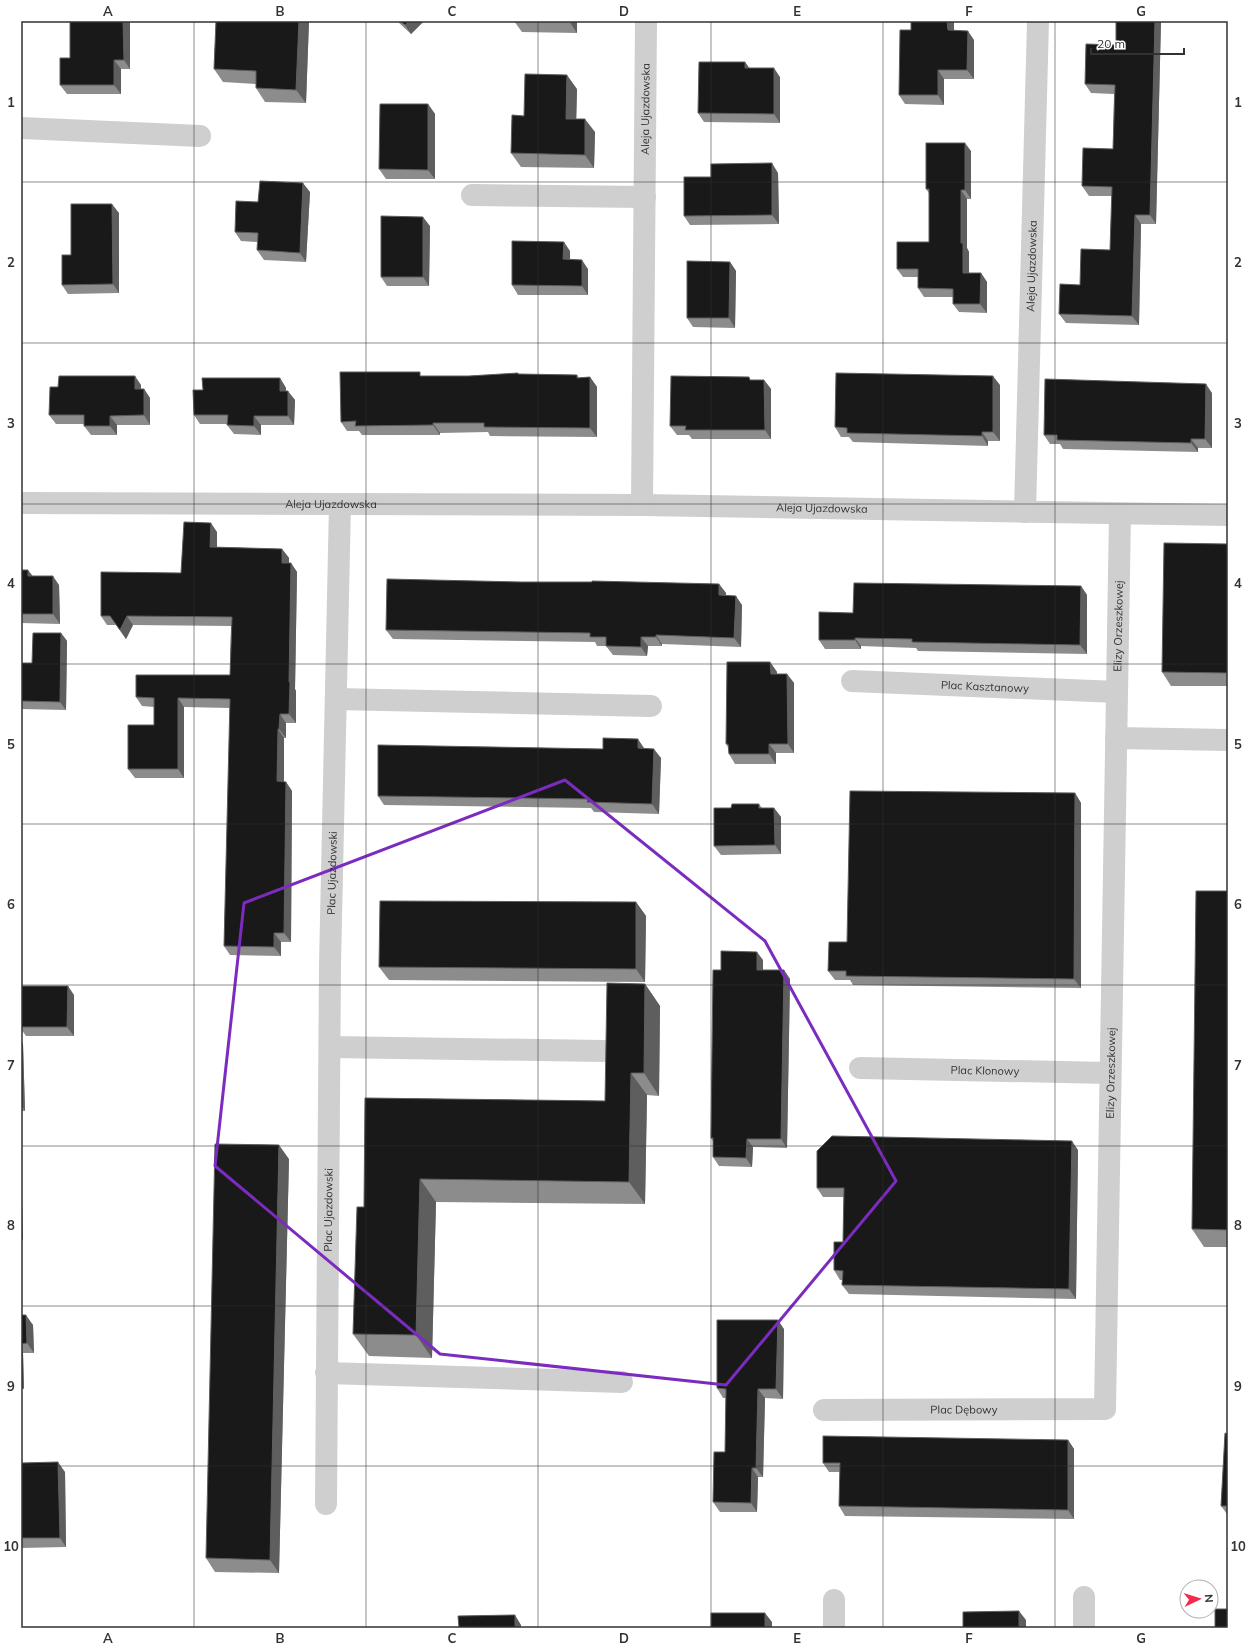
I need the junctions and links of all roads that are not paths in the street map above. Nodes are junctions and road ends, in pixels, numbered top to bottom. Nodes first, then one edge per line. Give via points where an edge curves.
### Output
1 (646, 21) edge
2 (1038, 21) edge
3 (21, 128) edge
4 (200, 136) dead end
5 (472, 195) dead end
6 (645, 197) junction
7 (21, 503) edge
8 (340, 504) junction
9 (642, 505) junction
10 (1025, 512) junction
11 (1120, 514) junction
12 (1228, 516) edge
13 (852, 681) dead end
14 (1117, 692) junction
15 (336, 699) junction
16 (651, 706) dead end
17 (1116, 738) junction
18 (1228, 740) edge
19 (330, 1046) junction
20 (603, 1051) dead end
21 (860, 1068) dead end
22 (1110, 1074) junction
23 (326, 1373) junction
24 (622, 1382) dead end
25 (1105, 1409) joint
26 (824, 1410) dead end
27 (326, 1504) dead end
28 (1084, 1597) dead end
29 (834, 1600) dead end
30 (834, 1628) edge
31 (1084, 1628) edge

1 - 6 street, Aleja Ujazdowska
2 - 10 street, Aleja Ujazdowska
3 - 4 street
5 - 6 street
6 - 9 street, Aleja Ujazdowska
7 - 8 street, Aleja Ujazdowska
8 - 9 street, Aleja Ujazdowska
8 - 15 street, Plac Ujazdowski
9 - 10 street, Aleja Ujazdowska
10 - 11 street, Aleja Ujazdowska
11 - 12 street, Aleja Ujazdowska
11 - 14 street, Elizy Orzeszkowej
13 - 14 street, Plac Kasztanowy
14 - 17 street, Elizy Orzeszkowej
15 - 16 street
15 - 19 street, Plac Ujazdowski
17 - 18 street
17 - 22 street, Elizy Orzeszkowej
19 - 20 street
19 - 23 street, Plac Ujazdowski
21 - 22 street, Plac Klonowy
22 - 25 street, Elizy Orzeszkowej
23 - 24 street
23 - 27 street, Plac Ujazdowski
25 - 26 street, Plac Dębowy
28 - 31 street
29 - 30 street

